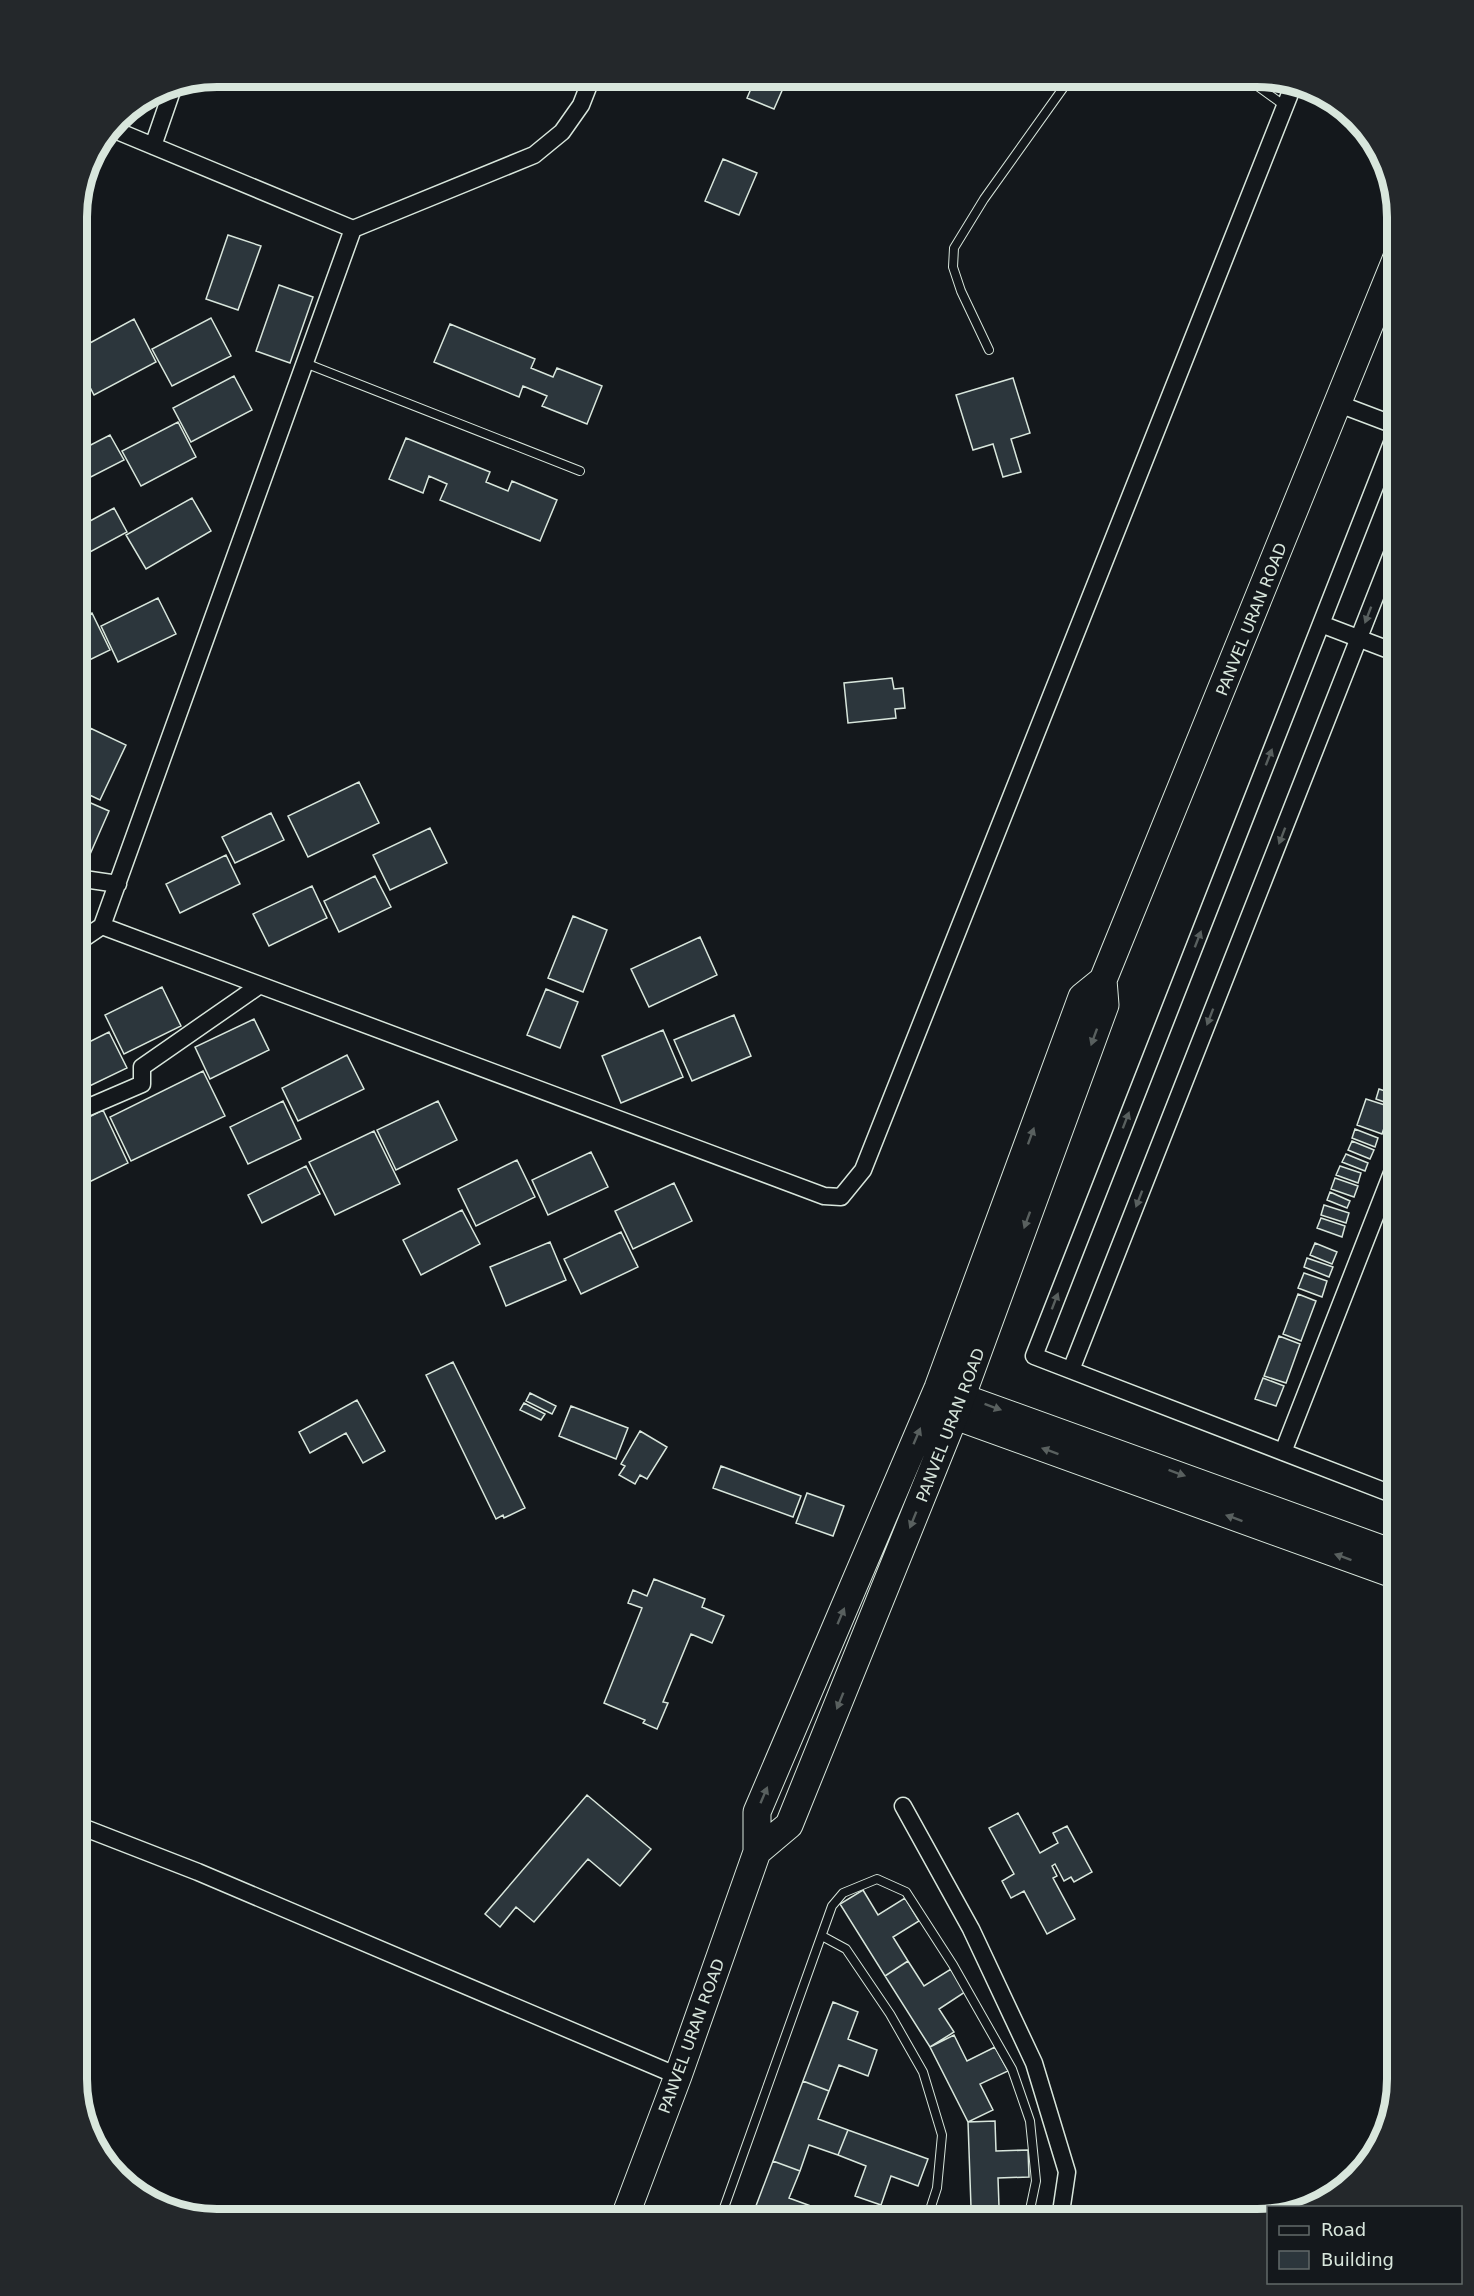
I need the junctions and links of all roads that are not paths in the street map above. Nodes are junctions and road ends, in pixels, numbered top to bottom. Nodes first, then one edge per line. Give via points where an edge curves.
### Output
1 (588, 87) edge
2 (1064, 87) edge
3 (1259, 87) edge
4 (1291, 92) edge
5 (170, 96) edge
6 (1285, 106) junction
7 (119, 132) edge
8 (153, 146) junction
9 (353, 229) junction
10 (1387, 284) edge
11 (989, 350) dead end
12 (305, 363) junction
13 (1339, 404) junction
14 (1387, 424) edge
15 (1387, 456) edge
16 (580, 471) dead end
17 (1387, 568) edge
18 (1321, 624) junction
19 (1359, 638) junction
20 (1387, 649) edge
21 (87, 879) edge
22 (118, 884) junction
23 (102, 926) junction
24 (87, 936) edge
25 (260, 985) junction
26 (87, 1108) edge
27 (1387, 1188) edge
28 (1071, 1370) junction
29 (946, 1402) junction
30 (1283, 1452) junction
31 (1387, 1492) edge
32 (1292, 1527) junction
33 (1387, 1550) edge
34 (1387, 1572) edge
35 (903, 1806) dead end
36 (87, 1829) edge
37 (822, 1936) junction
38 (678, 2076) junction
39 (628, 2209) edge
40 (724, 2209) edge
41 (931, 2209) edge
42 (1030, 2209) edge
43 (1061, 2209) edge

1 - 9 street via 562,132 534,155
2 - 11 lane via 954,248 953,267 958,283
3 - 6 lane
4 - 6 street
5 - 8 street
6 - 25 street via 863,1170 841,1197 824,1196
7 - 8 street
8 - 9 street
9 - 12 street
10 - 13 main road, PANVEL URAN ROAD
12 - 16 lane
12 - 22 street
13 - 14 street
13 - 29 main road, PANVEL URAN ROAD via 1103,980 1082,997
15 - 18 street
17 -> 19 street
18 - 19 street
28 -> 18 street via 1034,1356
19 - 20 street
19 -> 28 street
21 - 22 street
22 - 23 street
23 - 24 street
23 - 25 street
25 - 26 street via 142,1067 142,1084
27 - 30 street
28 - 30 street
29 - 32 main road
29 - 38 main road, PANVEL URAN ROAD via 757,1812 757,1852
30 - 31 street
32 - 33 main road
34 -> 32 main road
35 - 43 street via 971,1929 1034,2063 1067,2172
36 - 38 street via 198,1872
37 - 40 lane
37 - 41 lane via 846,1949 923,2072 942,2135 938,2188
37 - 42 lane via 832,1906 843,1893 877,1879 906,1892 1012,2069 1030,2121 1036,2181
38 - 39 main road, PANVEL URAN ROAD

